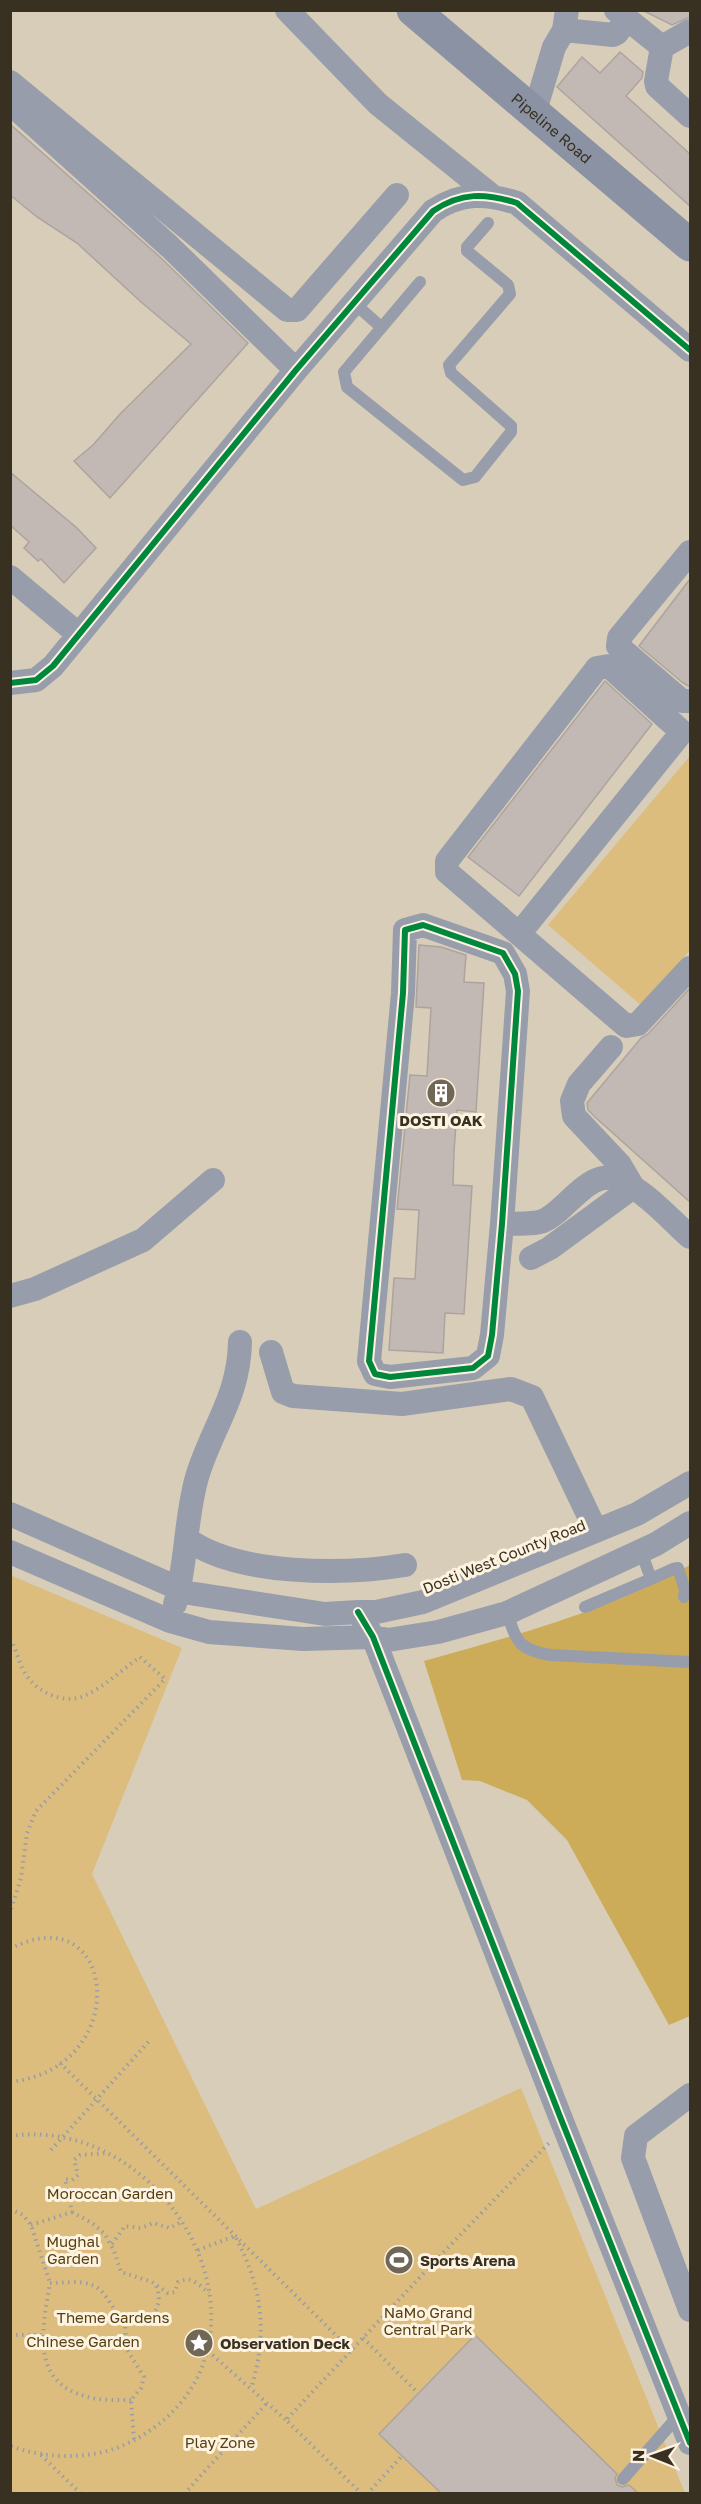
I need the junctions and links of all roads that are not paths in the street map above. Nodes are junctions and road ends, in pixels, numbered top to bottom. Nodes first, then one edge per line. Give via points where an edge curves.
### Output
1 (287, 10) edge
2 (413, 10) edge
3 (621, 15) edge
4 (566, 20) edge
5 (690, 31) edge
6 (662, 47) junction
7 (10, 82) edge
8 (10, 103) edge
9 (534, 114) junction
10 (690, 116) edge
11 (397, 195) dead end
12 (492, 195) junction
13 (488, 223) dead end
14 (690, 245) edge
15 (327, 278) junction
16 (420, 282) dead end
17 (354, 303) junction
18 (381, 327) junction
19 (690, 350) edge
20 (296, 370) junction
21 (690, 552) edge
22 (10, 577) edge
23 (78, 634) junction
24 (10, 683) edge
25 (690, 701) edge
26 (686, 735) edge
27 (519, 934) junction
28 (690, 968) edge
29 (611, 1047) dead end
30 (213, 1180) dead end
31 (633, 1187) junction
32 (502, 1224) junction
33 (690, 1237) edge
34 (531, 1258) dead end
35 (10, 1296) edge
36 (240, 1342) dead end
37 (271, 1352) dead end
38 (690, 1483) edge
39 (10, 1514) edge
40 (690, 1523) edge
41 (596, 1531) junction
42 (187, 1539) junction
43 (641, 1551) junction
44 (10, 1552) edge
45 (405, 1565) dead end
46 (651, 1579) junction
47 (180, 1589) junction
48 (684, 1597) dead end
49 (585, 1607) dead end
50 (358, 1612) junction
51 (507, 1612) junction
52 (170, 1621) junction
53 (373, 1637) junction
54 (690, 1662) edge
55 (690, 2095) edge
56 (690, 2310) edge
57 (679, 2414) junction
58 (690, 2443) edge
59 (623, 2479) dead end

1 - 12 street via 378,104
2 - 9 street, Pipeline Road
3 - 4 street via 613,35
3 - 6 street
4 - 9 street
5 - 6 street
6 - 10 street via 657,86
7 - 15 street via 287,310 297,310
8 - 20 street via 170,247
9 - 14 street, Pipeline Road
11 - 15 street
12 - 17 street via 458,198 433,211
12 - 19 street via 517,203
13 - 18 lane via 466,247 467,251 508,285 510,294 450,365 451,373 511,426 511,432 475,477 463,480 347,387 344,372
15 - 17 street
16 - 18 lane
17 - 18 lane
17 - 20 street
20 - 23 street
21 - 25 street via 619,638 618,646 682,701
22 - 23 street
23 - 24 street via 53,666 36,680
26 - 27 street
26 - 27 street via 609,666 597,668 447,861 447,872
27 - 28 street via 626,1026 638,1024
29 - 31 street via 579,1084 572,1101 574,1116 620,1166
30 - 35 street via 143,1240 35,1289
31 - 32 street via 619,1179 592,1181 543,1221
31 - 33 street
31 - 34 street
32 - 32 street via 488,1356 473,1368 390,1377 375,1374 369,1361 403,993 405,930 423,925 503,953 515,974 518,991
36 - 42 street via 240,1367 198,1477
37 - 41 street via 284,1392 293,1396 402,1404 511,1389 532,1397
38 - 41 street, Dosti West County Road via 637,1514
39 - 47 street, Dosti West County Road
40 - 43 street
41 - 50 street, Dosti West County Road via 423,1602
42 - 45 street via 199,1548 254,1566 342,1573
42 - 47 street
43 - 46 lane
43 - 51 street
44 - 52 street
46 - 48 lane via 678,1568
46 - 49 lane
47 - 50 street, Dosti West County Road via 325,1614
47 - 52 street
50 - 53 street
51 - 53 street via 438,1632 388,1640
51 - 54 lane via 515,1637 530,1651
52 - 53 street via 208,1632 303,1639
53 - 57 street
55 - 56 street via 636,2136 633,2158
57 - 58 street
57 - 59 lane

